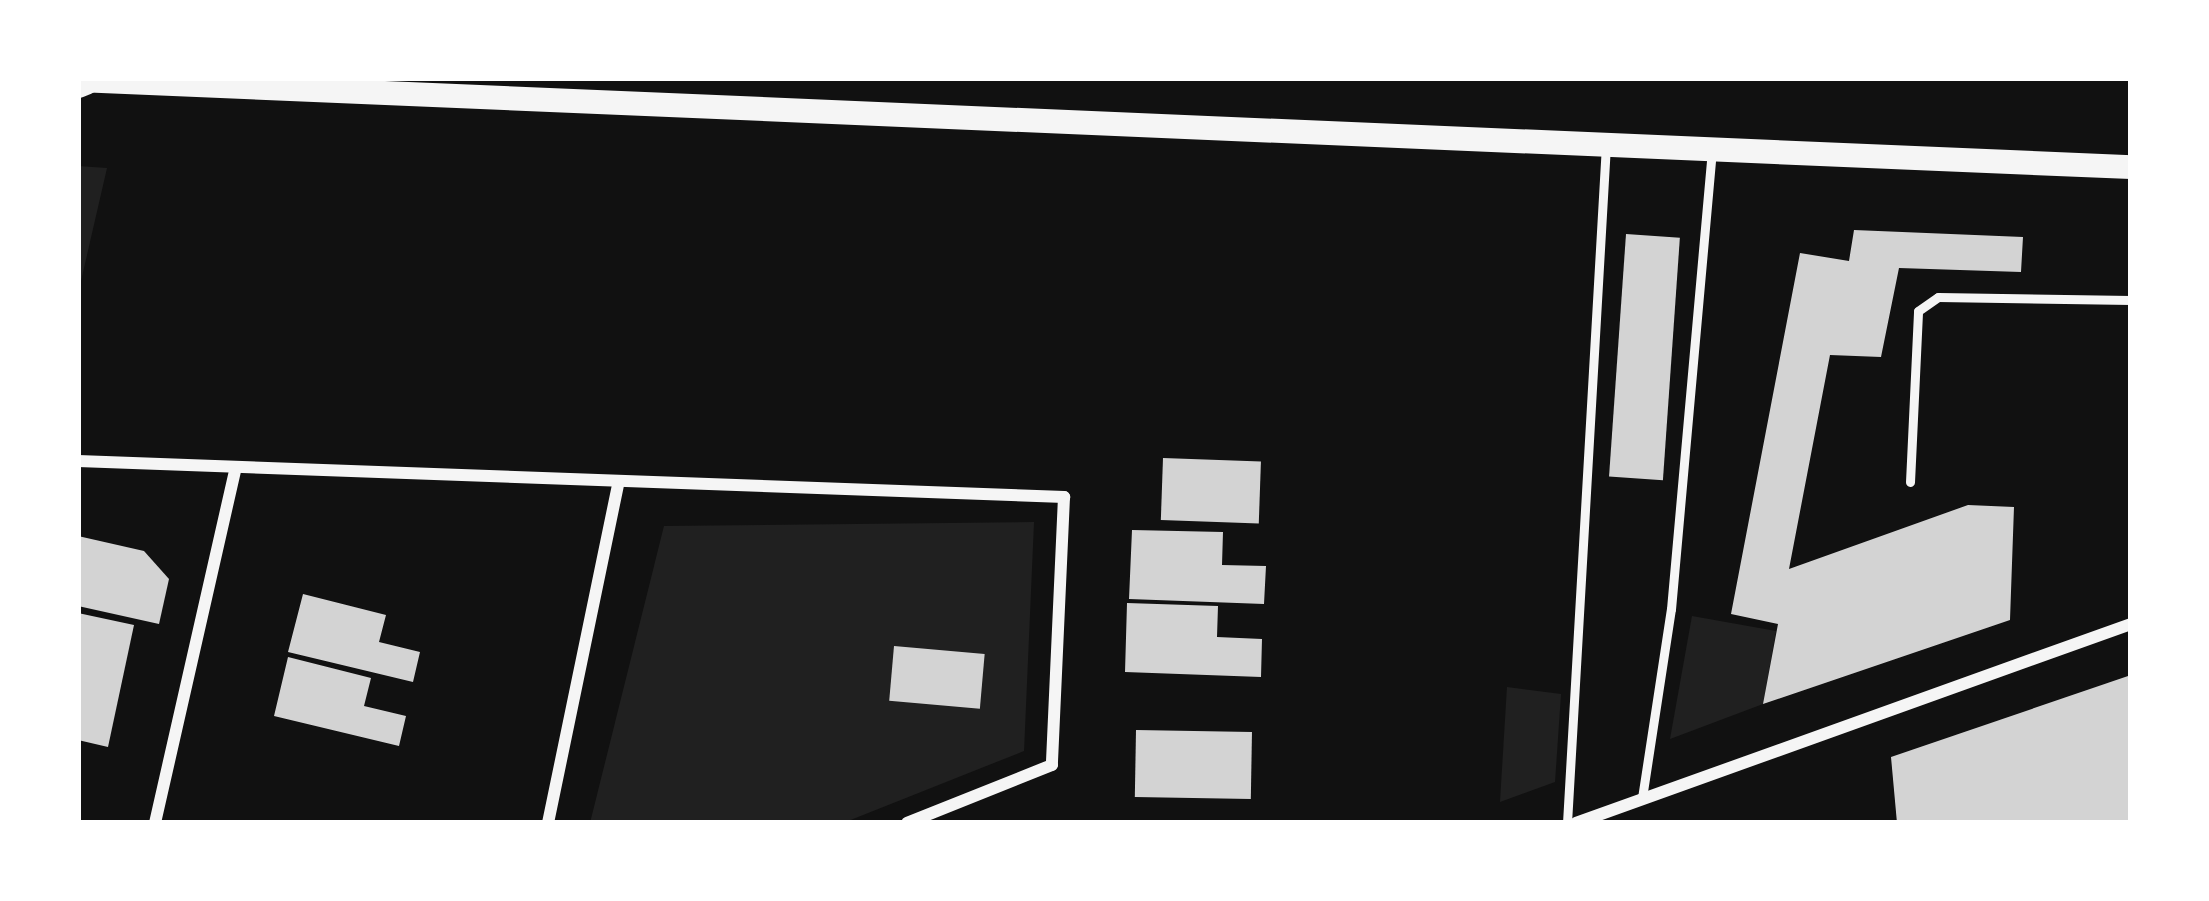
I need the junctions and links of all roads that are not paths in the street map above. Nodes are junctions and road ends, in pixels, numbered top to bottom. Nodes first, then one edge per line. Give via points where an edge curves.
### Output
1 (80, 81) edge
2 (1606, 145) junction
3 (1712, 150) junction
4 (2125, 171) edge
5 (2131, 300) edge
6 (78, 461) edge
7 (236, 467) junction
8 (620, 481) junction
9 (1910, 482) dead end
10 (2131, 624) edge
11 (1642, 798) junction
12 (155, 823) edge
13 (548, 823) edge
14 (907, 823) edge
15 (1571, 823) edge

1 - 2 main road
2 - 3 main road
2 - 15 lane
3 - 4 main road
3 - 11 lane via 1671,609
5 - 9 lane via 1938,298 1918,311
6 - 7 street
7 - 8 street
7 - 12 street
8 - 13 street
8 - 14 street via 1064,497 1052,765
10 - 11 street
11 - 15 street

